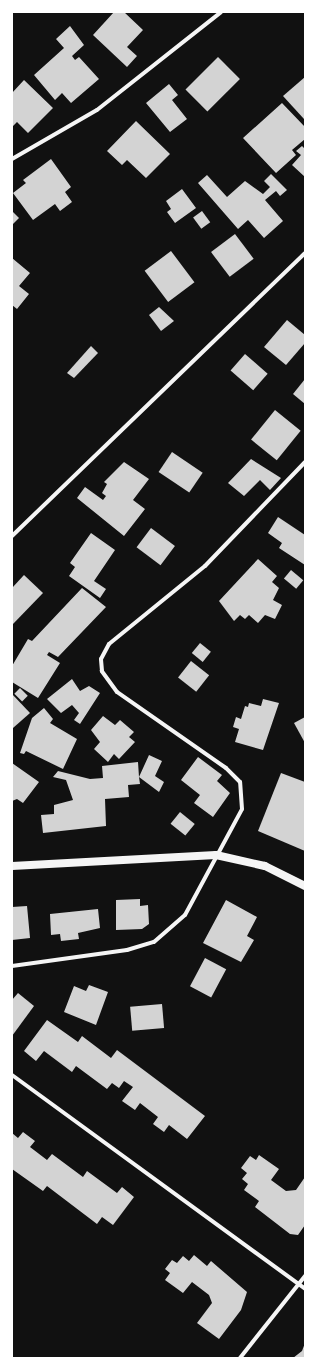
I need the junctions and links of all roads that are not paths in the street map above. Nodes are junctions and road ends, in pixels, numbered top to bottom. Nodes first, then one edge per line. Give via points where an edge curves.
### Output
1 (221, 12) edge
2 (12, 158) edge
3 (305, 253) edge
4 (305, 462) edge
5 (12, 536) edge
6 (216, 855) junction
7 (12, 866) edge
8 (305, 886) edge
9 (12, 966) edge
10 (12, 1074) edge
11 (305, 1276) edge
12 (298, 1284) junction
13 (305, 1289) edge
14 (240, 1358) edge

1 - 2 street via 97,110
3 - 5 street
4 - 6 street via 205,566 109,644 101,659 102,671 117,692 226,768 240,782 242,809
6 - 7 main road
6 - 8 main road via 265,866
6 - 9 street via 185,915 154,942 127,950
10 - 12 street
11 - 12 street
12 - 13 street
12 - 14 street

